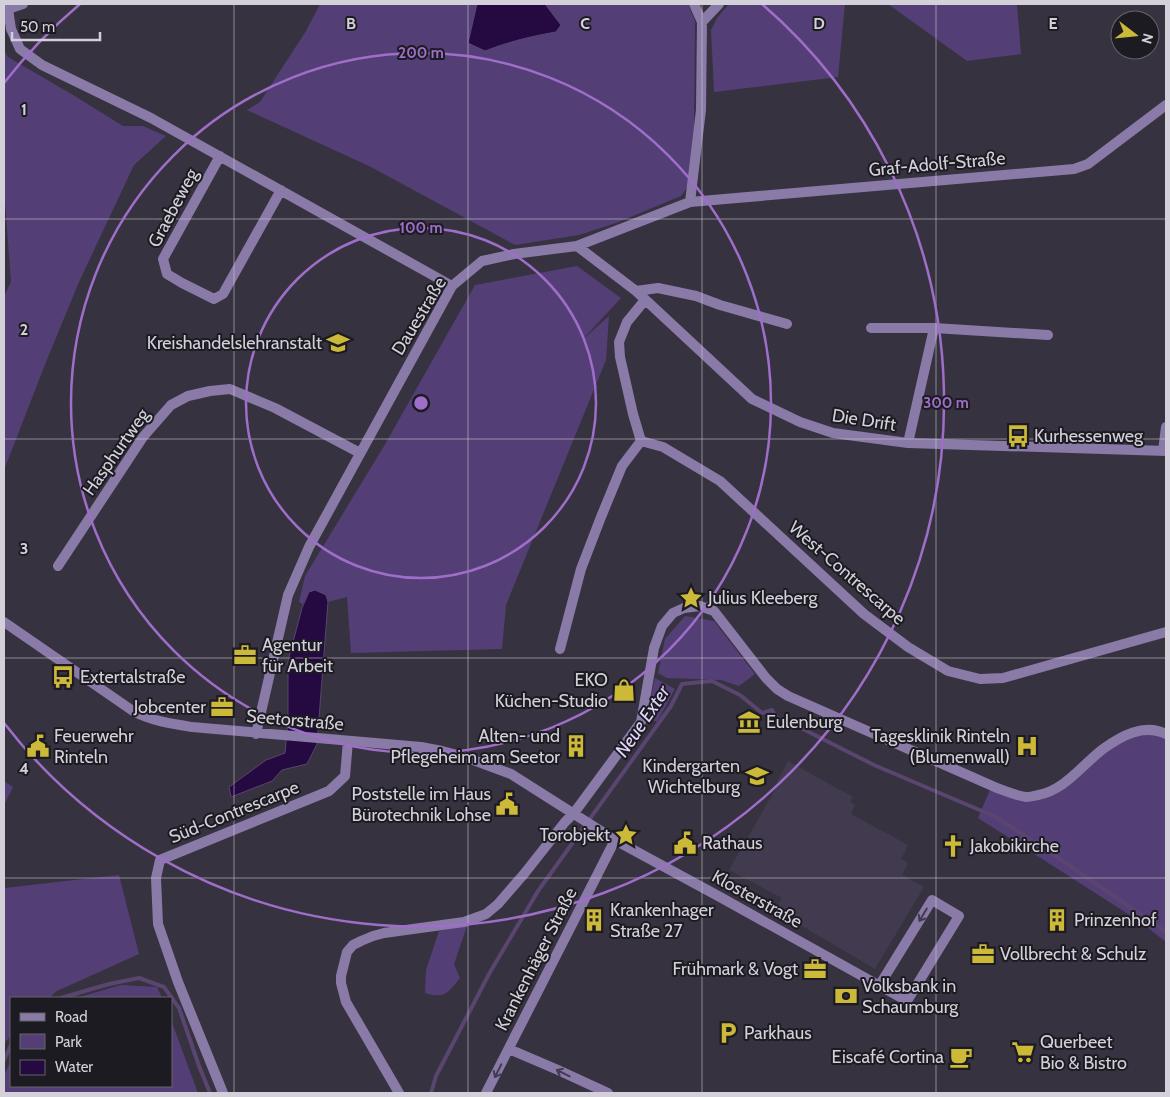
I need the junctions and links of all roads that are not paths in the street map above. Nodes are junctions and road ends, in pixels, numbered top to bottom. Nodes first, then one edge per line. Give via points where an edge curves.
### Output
1 (23, 4) edge
2 (694, 4) edge
3 (719, 4) edge
4 (6, 9) edge
5 (702, 22) junction
6 (1166, 105) edge
7 (220, 156) junction
8 (281, 190) junction
9 (690, 202) junction
10 (577, 246) junction
11 (452, 286) junction
12 (636, 291) junction
13 (645, 300) junction
14 (787, 324) dead end
15 (871, 328) dead end
16 (934, 328) junction
17 (1048, 335) dead end
18 (1166, 427) edge
19 (641, 441) junction
20 (908, 443) junction
21 (1165, 451) edge
22 (360, 452) junction
23 (58, 566) dead end
24 (4, 622) edge
25 (1166, 632) edge
26 (560, 649) dead end
27 (256, 734) junction
28 (1166, 734) edge
29 (348, 741) junction
30 (579, 816) junction
31 (594, 826) joint
32 (615, 840) junction
33 (879, 986) junction
34 (509, 1049) junction
35 (223, 1093) edge
36 (399, 1093) edge
37 (486, 1093) edge
38 (608, 1093) edge

1 - 4 street
2 - 5 street
3 - 5 street
4 - 7 street, Graebeweg via 20,49 42,64 152,118
5 - 9 street via 701,110
6 - 9 street, Graf-Adolf-Straße via 1088,164 1074,169
7 - 8 street, Graebeweg
7 - 8 street, Graebeweg via 163,260 167,274 182,283 214,299 223,294
8 - 11 street, Graebeweg
9 - 10 street, Dauestraße
10 - 11 street, Dauestraße via 482,261
10 - 12 street, Die Drift
11 - 22 street, Dauestraße
12 - 13 street, Die Drift
12 - 14 street via 658,288 696,296
13 - 19 street via 627,322 619,342
13 - 20 street, Die Drift via 752,399 800,422 833,433
15 - 16 street
16 - 17 street
16 - 20 street
18 - 21 street
19 - 25 street, West-Contrescarpe via 663,447 720,481 864,614 908,647 948,671 980,679 1003,678
19 - 26 street via 622,466 601,517 581,569
20 - 21 street, Die Drift
22 - 23 street, Hasphurtweg via 275,408 230,390 188,396 171,405 143,437
22 - 27 street, Dauestraße via 308,547 288,595
24 - 27 street, Seetorstraße via 142,716 192,728
27 - 29 street, Seetorstraße
28 - 30 street via 1145,729 1128,734 1102,749 1061,785 1044,794 1027,797 997,788 788,696 766,678 714,611 700,606 684,608 673,613 662,626 654,648 641,722
29 - 30 street, Seetorstraße via 421,747 465,757 511,774
29 - 35 street, Süd-Contrescarpe via 345,776 329,791 160,860 156,878 158,924
30 - 31 street, Seetorstraße
30 - 36 street via 566,822 486,914 464,922 373,936 353,945 347,952 341,976 346,1002
31 - 32 street, Klosterstraße
32 - 33 street, Klosterstraße
32 - 34 street, Krankenhäger Straße
33 -> 33 street, Klosterstraße via 907,1001 959,916 932,900
34 -> 37 street, Krankenhäger Straße
38 -> 34 street

